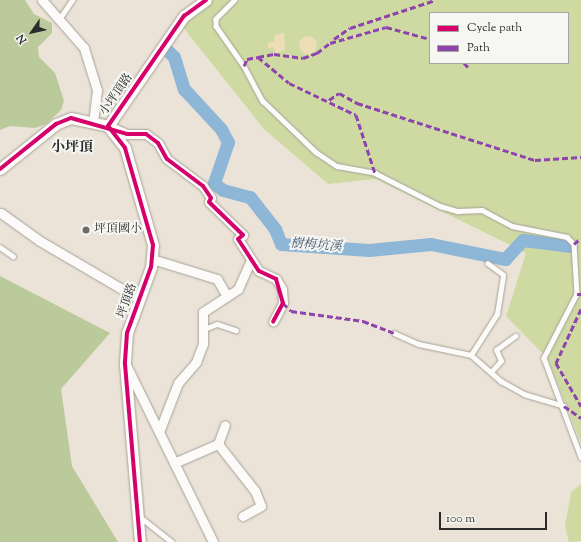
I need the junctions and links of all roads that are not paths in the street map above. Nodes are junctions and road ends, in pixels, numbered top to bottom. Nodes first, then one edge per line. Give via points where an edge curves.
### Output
1 (42, 0) edge
2 (72, 0) edge
3 (206, 0) edge
4 (235, 0) edge
5 (60, 18) junction
6 (93, 122) junction
7 (108, 126) junction
8 (0, 169) edge
9 (1, 213) dead end
10 (0, 247) edge
11 (13, 256) dead end
12 (152, 259) junction
13 (251, 260) junction
14 (488, 264) dead end
15 (227, 296) junction
16 (139, 299) junction
17 (273, 322) dead end
18 (204, 329) junction
19 (236, 330) dead end
20 (394, 333) dead end
21 (515, 336) dead end
22 (471, 355) junction
23 (126, 364) junction
24 (491, 372) junction
25 (127, 388) junction
26 (140, 391) junction
27 (564, 406) junction
28 (224, 425) dead end
29 (159, 432) junction
30 (218, 444) junction
31 (581, 458) edge
32 (174, 463) junction
33 (138, 515) junction
34 (243, 516) dead end
35 (140, 542) edge
36 (172, 542) edge
37 (213, 542) edge

1 - 5 street
2 - 5 lane
3 - 7 street, 小坪頂路 via 184,16
4 - 27 lane via 216,19 216,26 244,66 263,101 316,152 337,166 375,173 440,206 457,211 482,210 512,226 566,237 574,244 577,294 544,358
5 - 6 street via 84,48 94,77 97,90
6 - 7 street, 小坪頂路
6 - 8 street, 小坪頂路 via 71,118 56,124
7 - 12 street, 坪頂路 via 125,148 154,245
7 - 13 street via 127,134 146,134 158,142 167,159 203,186 211,198 209,202 243,235 238,239
9 - 16 street via 40,241
10 - 11 lane
12 - 15 street via 217,279
12 - 16 street, 坪頂路
13 - 15 street via 238,289
13 - 17 street via 259,271 276,279 282,289 283,303
14 - 22 lane via 503,275 497,314
15 - 18 street via 203,312
16 - 23 street, 坪頂路 via 127,333
18 - 19 lane via 216,324
18 - 29 street via 196,362 178,384
20 - 22 lane via 419,344
21 - 24 lane via 496,350 501,360
22 - 24 lane
23 - 25 street, 坪頂路
23 - 26 street
24 - 27 lane via 524,394
25 - 26 street
25 - 33 street, 坪頂路
26 - 29 street
27 - 31 lane
28 - 30 street
29 - 32 street
30 - 32 street
30 - 34 street via 255,491 261,506
32 - 37 street
33 - 35 street, 坪頂路
33 - 36 lane

